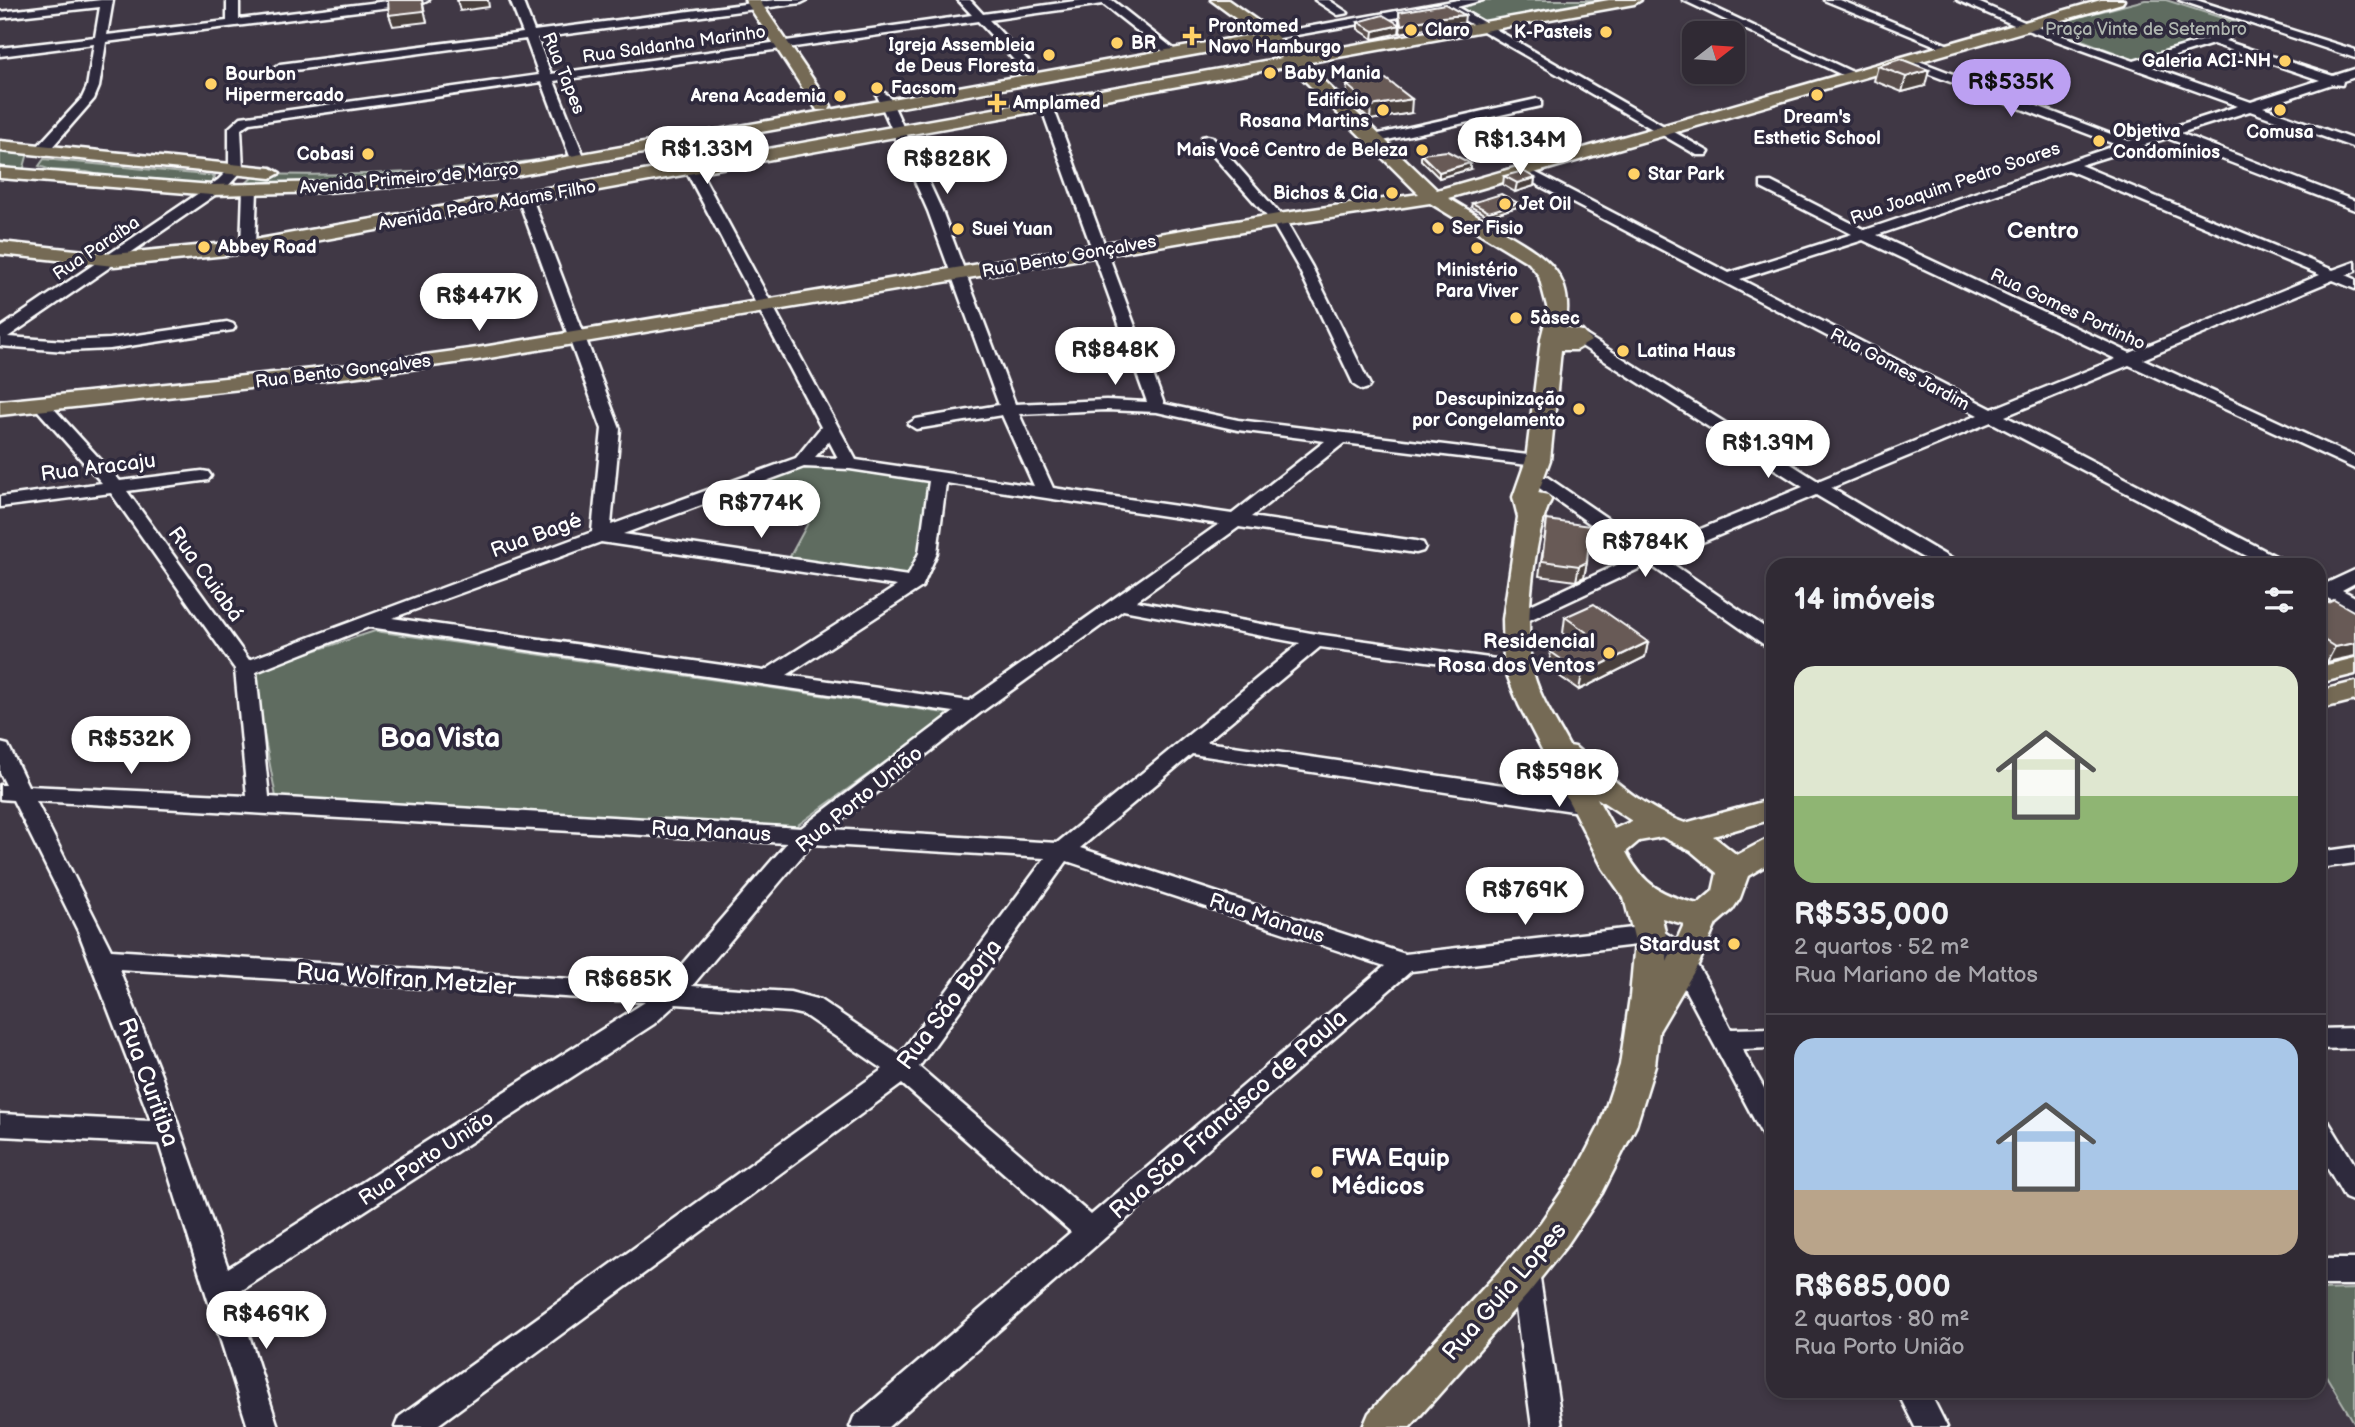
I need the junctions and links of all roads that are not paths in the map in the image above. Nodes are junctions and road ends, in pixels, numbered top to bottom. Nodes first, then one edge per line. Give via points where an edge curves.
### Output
1 (233, 0) edge
2 (423, 0) edge
3 (516, 0) edge
4 (801, 0) edge
5 (964, 0) edge
6 (1106, 0) edge
7 (1218, 0) edge
8 (1321, 0) edge
9 (1419, 0) edge
10 (1477, 0) edge
11 (1634, 0) edge
12 (1689, 0) edge
13 (1830, 0) edge
14 (1963, 0) edge
15 (2117, 0) edge
16 (2185, 0) edge
17 (106, 2) edge
18 (761, 3) edge
19 (1448, 6) junction
20 (1342, 13) junction
21 (0, 15) edge
22 (982, 19) junction
23 (233, 23) junction
24 (1485, 26) junction
25 (2025, 26) junction
26 (2262, 26) junction
27 (1264, 32) junction
28 (529, 35) junction
29 (101, 40) junction
30 (2214, 41) junction
31 (790, 46) junction
32 (1950, 48) junction
33 (1168, 49) junction
34 (0, 52) edge
35 (2355, 54) edge
36 (1906, 61) junction
37 (1293, 62) junction
38 (2134, 65) junction
39 (280, 68) dead end
40 (1029, 69) junction
41 (2355, 73) edge
42 (1856, 76) junction
43 (548, 78) junction
44 (2334, 80) junction
45 (2355, 87) edge
46 (886, 100) junction
47 (1537, 103) dead end
48 (1046, 104) junction
49 (829, 105) junction
50 (2252, 107) junction
51 (901, 131) junction
52 (1663, 131) junction
53 (2167, 133) junction
54 (1207, 139) dead end
55 (1374, 139) junction
56 (2355, 144) edge
57 (2128, 145) junction
58 (0, 146) edge
59 (42, 150) junction
60 (1702, 152) dead end
61 (577, 155) junction
62 (2068, 165) junction
63 (692, 169) junction
64 (236, 170) junction
65 (1522, 171) junction
66 (0, 173) edge
67 (98, 182) junction
68 (1766, 184) dead end
69 (250, 189) junction
70 (212, 190) junction
71 (1433, 197) junction
72 (525, 198) junction
73 (2355, 206) edge
74 (1278, 220) junction
75 (1864, 235) junction
76 (248, 247) junction
77 (0, 248) edge
78 (1101, 251) junction
79 (114, 260) junction
80 (2355, 266) edge
81 (960, 274) junction
82 (2333, 275) junction
83 (1728, 278) junction
84 (2355, 284) edge
85 (764, 307) junction
86 (227, 327) dead end
87 (0, 335) edge
88 (578, 338) junction
89 (1569, 340) junction
90 (0, 341) edge
91 (2131, 360) junction
92 (1362, 385) dead end
93 (40, 404) junction
94 (1157, 407) junction
95 (0, 408) edge
96 (1073, 408) junction
97 (1008, 409) junction
98 (1989, 415) junction
99 (916, 424) dead end
100 (1238, 425) junction
101 (829, 429) junction
102 (1338, 439) junction
103 (802, 462) junction
104 (850, 464) junction
105 (2355, 464) edge
106 (1539, 471) junction
107 (202, 476) dead end
108 (938, 477) junction
109 (116, 488) junction
110 (1819, 489) junction
111 (1045, 491) junction
112 (0, 502) edge
113 (1236, 520) junction
114 (601, 536) junction
115 (1416, 547) dead end
116 (1649, 557) junction
117 (1936, 558) edge
118 (2265, 558) edge
119 (2355, 576) edge
120 (915, 583) junction
121 (2326, 588) edge
122 (2326, 592) edge
123 (1118, 603) junction
124 (2355, 606) edge
125 (1516, 619) junction
126 (367, 621) junction
127 (1766, 637) edge
128 (1316, 640) junction
129 (2355, 666) edge
130 (1518, 667) junction
131 (246, 669) junction
132 (2326, 673) edge
133 (765, 680) junction
134 (2355, 691) edge
135 (2326, 699) edge
136 (973, 708) junction
137 (1552, 743) junction
138 (1189, 747) junction
139 (0, 750) edge
140 (10, 792) edge
141 (259, 804) junction
142 (1586, 805) junction
143 (1766, 810) edge
144 (1674, 829) junction
145 (806, 836) junction
146 (1062, 850) junction
147 (1611, 850) junction
148 (1766, 851) edge
149 (2355, 855) edge
150 (2326, 859) edge
151 (1733, 871) junction
152 (1639, 897) junction
153 (1703, 917) junction
154 (1650, 935) junction
155 (103, 959) junction
156 (1405, 963) junction
157 (1683, 964) junction
158 (669, 996) junction
159 (1646, 1024) junction
160 (1766, 1038) edge
161 (2355, 1038) edge
162 (1724, 1039) junction
163 (2326, 1039) edge
164 (903, 1069) junction
165 (1766, 1117) edge
166 (0, 1125) edge
167 (168, 1133) junction
168 (2326, 1141) edge
169 (2355, 1190) edge
170 (1091, 1232) junction
171 (1525, 1272) junction
172 (2326, 1272) edge
173 (2355, 1272) edge
174 (221, 1289) junction
175 (1916, 1398) edge
176 (263, 1427) edge
177 (410, 1427) edge
178 (865, 1427) edge
179 (1384, 1427) edge
180 (1547, 1427) edge
181 (1932, 1427) edge

1 - 23 street
2 - 23 street
3 - 28 street, Rua Tapes
4 - 18 street
5 - 22 street
6 - 22 street, Rua Saldanha Marinho
6 - 33 street
7 - 27 main road
8 - 20 street
9 - 20 street, Avenida Primeiro de Março
10 - 19 street, Avenida Primeiro de Março
11 - 24 main road, Avenida Pedro Adams Filho
12 - 42 street
13 - 32 street
14 - 25 street
15 - 25 main road, Rua Bento Gonçalves
16 - 26 street
17 - 21 street
17 - 29 street
18 - 28 street
18 - 31 main road
19 - 24 street
19 - 27 street, Avenida Primeiro de Março
20 - 27 street, Avenida Primeiro de Março
22 - 31 street, Rua Saldanha Marinho
22 - 40 street
23 - 29 street
24 - 37 main road, Avenida Pedro Adams Filho
24 - 52 street
25 - 32 main road, Rua Bento Gonçalves
25 - 38 street
26 - 30 street
26 - 35 street
27 - 33 main road, Avenida Primeiro de Março
27 - 37 main road
28 - 39 street
28 - 43 street, Rua Tapes
29 - 34 street
29 - 59 street via 88,99
30 - 38 street
30 - 44 street
31 - 43 street, Rua Saldanha Marinho
31 - 49 main road
32 - 36 main road, Rua Bento Gonçalves
33 - 40 main road, Avenida Primeiro de Março
33 - 46 main road, Avenida Primeiro de Março
36 - 42 main road, Rua Bento Gonçalves
36 - 57 street
37 - 48 main road, Avenida Pedro Adams Filho
37 - 55 main road
38 - 50 street
40 - 46 main road, Avenida Primeiro de Março
41 - 44 street, Rua Joaquim Pedro Soares
42 - 52 main road, Rua Bento Gonçalves
43 - 61 street, Rua Tapes
43 - 64 street, Rua Saldanha Marinho via 246,120 235,128
44 - 45 street
44 - 50 street, Rua Joaquim Pedro Soares
46 - 49 main road, Avenida Primeiro de Março
46 - 51 street
46 - 61 main road, Avenida Primeiro de Março
47 - 55 street
48 - 51 main road, Avenida Pedro Adams Filho
48 - 78 street
49 - 61 main road, Avenida Primeiro de Março
50 - 53 street, Rua Joaquim Pedro Soares
50 - 56 street
51 - 63 main road, Avenida Pedro Adams Filho
51 - 81 street
52 - 60 street
52 - 65 main road, Rua Bento Gonçalves
53 - 57 street, Rua Joaquim Pedro Soares
53 - 73 street
54 - 74 street
55 - 71 main road
57 - 62 street, Rua Joaquim Pedro Soares
58 - 59 main road, Avenida Primeiro de Março
59 - 64 main road, Avenida Primeiro de Março
59 - 67 main road via 30,166 33,172
61 - 64 main road, Avenida Primeiro de Março via 399,172 329,175
61 - 69 main road, Avenida Primeiro de Março via 460,178
62 - 75 street, Rua Joaquim Pedro Soares
62 - 82 street
63 - 72 main road, Avenida Pedro Adams Filho
63 - 85 street
64 - 70 street, Rua Paraíba
65 - 71 main road, Rua Bento Gonçalves
65 - 83 street, Rua Gomes Jardim
66 - 67 main road, Avenida Primeiro de Março
67 - 70 main road, Avenida Primeiro de Março
68 - 75 street, Rua Gomes Portinho
69 - 70 main road, Avenida Primeiro de Março
69 - 76 street
70 - 79 street, Rua Paraíba
71 - 74 main road, Rua Bento Gonçalves
71 - 89 main road via 1536,259 1549,275
72 - 76 main road, Avenida Pedro Adams Filho
72 - 88 street
74 - 78 main road, Rua Bento Gonçalves
74 - 92 street
75 - 83 street, Rua Joaquim Pedro Soares
75 - 91 street, Rua Gomes Portinho
76 - 79 main road, Avenida Pedro Adams Filho
77 - 79 main road, Avenida Pedro Adams Filho
78 - 81 main road, Rua Bento Gonçalves
78 - 94 street
79 - 87 street, Rua Paraíba
80 - 82 street
81 - 85 main road, Rua Bento Gonçalves
81 - 97 street
82 - 84 street
82 - 91 street
83 - 98 street, Rua Gomes Jardim
85 - 88 main road, Rua Bento Gonçalves
85 - 101 street
86 - 90 street via 110,344
88 - 93 main road, Rua Bento Gonçalves via 375,368
88 - 114 street via 611,429
89 - 106 main road via 1550,367
89 - 110 street via 1610,359
91 - 98 street
91 - 105 street, Rua Gomes Portinho
93 - 95 main road, Rua Bento Gonçalves
93 - 109 street, Rua Cuiabá
94 - 96 street
94 - 100 street
96 - 97 street
96 - 100 street
97 - 99 street
97 - 111 street
98 - 110 street
98 - 118 street, Rua Gomes Jardim
100 - 102 street
101 - 103 street
101 - 104 street
102 - 106 street
102 - 113 street, Rua Porto União
103 - 104 street
103 - 114 street, Rua Bagé
104 - 108 street
106 - 116 street
106 - 125 main road via 1540,499 1531,517
107 - 109 street, Rua Aracaju
108 - 111 street
108 - 120 street via 928,553
109 - 112 street, Rua Aracaju
109 - 131 street, Rua Cuiabá
110 - 116 street
110 - 117 street
111 - 113 street
113 - 115 street
113 - 123 street, Rua Porto União
114 - 120 street
114 - 126 street, Rua Bagé
116 - 125 street
116 - 127 street
119 - 121 street
120 - 133 street
122 - 124 street
123 - 128 street
123 - 136 street, Rua Porto União
125 - 130 main road
126 - 131 street, Rua Bagé
126 - 133 street
128 - 130 street
128 - 138 street, Rua São Borja
129 - 132 main road
130 - 137 main road
131 - 141 street
133 - 136 street
134 - 135 main road
136 - 145 street, Rua Porto União
137 - 142 main road
137 - 144 main road via 1616,799
138 - 142 street
138 - 146 street, Rua São Borja
139 - 140 street, Rua Curitiba
140 - 141 street, Rua Manaus
140 - 155 street, Rua Curitiba
141 - 145 street, Rua Manaus
142 - 147 main road
143 - 144 main road
144 - 147 main road via 1630,832
144 - 151 main road via 1722,856
145 - 146 street, Rua Manaus
145 - 158 street, Rua Porto União
146 - 156 street, Rua Manaus
146 - 164 street, Rua São Borja
147 - 152 main road via 1622,876
148 - 151 main road
149 - 150 street
151 - 153 main road via 1730,892
152 - 153 main road
152 - 154 main road, Rua Guia Lopes
153 - 157 main road, Rua Guia Lopes
154 - 156 street
154 - 157 street
154 - 159 main road, Rua Guia Lopes
155 - 158 street, Rua Wolfran Metzler
155 - 167 street, Rua Curitiba
156 - 170 street, Rua São Francisco de Paula
157 - 159 main road, Rua Guia Lopes
157 - 162 street
158 - 164 street, Rua Wolfran Metzler via 811,1007
158 - 174 street, Rua Porto União via 645,1017
159 - 171 main road, Rua Guia Lopes via 1639,1065 1603,1161
160 - 162 street
161 - 163 street
162 - 165 street
164 - 170 street, Rua Wolfran Metzler
164 - 177 street, Rua São Borja
166 - 167 street
167 - 174 street, Rua Curitiba
168 - 169 street
170 - 178 street, Rua São Francisco de Paula
171 - 179 main road, Rua Guia Lopes
171 - 180 street
172 - 173 street
174 - 176 street, Rua Curitiba
175 - 181 street

